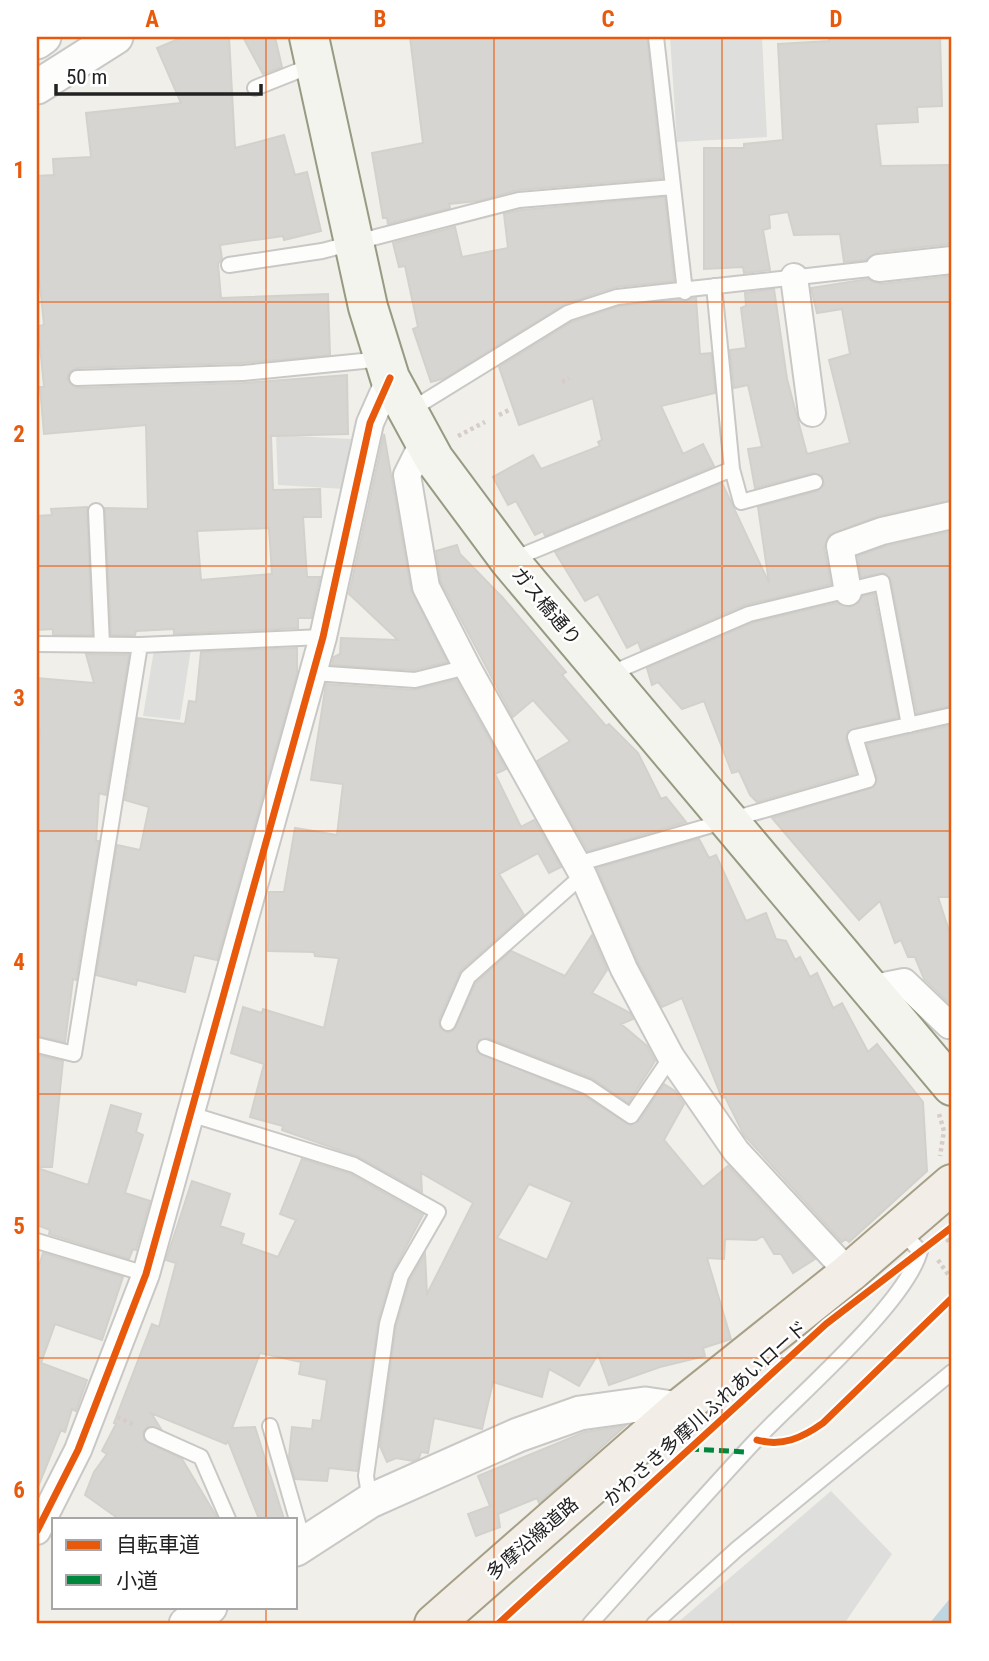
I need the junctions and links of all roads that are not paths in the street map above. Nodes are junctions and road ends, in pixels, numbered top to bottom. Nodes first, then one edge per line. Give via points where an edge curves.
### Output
1 (44, 37) edge
2 (116, 37) edge
3 (656, 37) edge
4 (37, 41) edge
5 (312, 50) edge
6 (37, 87) edge
7 (255, 88) dead end
8 (673, 187) junction
9 (353, 241) junction
10 (952, 260) edge
11 (229, 265) dead end
12 (879, 268) joint
13 (794, 278) junction
14 (714, 286) junction
15 (685, 292) junction
16 (387, 368) junction
17 (77, 378) dead end
18 (812, 413) dead end
19 (430, 429) junction
20 (732, 470) junction
21 (815, 482) dead end
22 (96, 511) dead end
23 (952, 515) edge
24 (509, 560) junction
25 (848, 592) junction
26 (323, 637) junction
27 (37, 644) edge
28 (102, 644) junction
29 (140, 645) junction
30 (467, 667) junction
31 (313, 673) junction
32 (605, 676) junction
33 (952, 715) edge
34 (909, 725) junction
35 (728, 821) junction
36 (580, 870) junction
37 (869, 989) junction
38 (448, 1023) dead end
39 (952, 1024) edge
40 (37, 1045) edge
41 (485, 1047) dead end
42 (671, 1057) junction
43 (945, 1097) edge
44 (190, 1114) junction
45 (945, 1169) edge
46 (910, 1240) junction
47 (37, 1241) edge
48 (849, 1273) junction
49 (146, 1274) junction
50 (952, 1372) edge
51 (679, 1409) junction
52 (270, 1426) dead end
53 (152, 1434) road end
54 (370, 1501) junction
55 (228, 1518) edge
56 (293, 1518) edge
57 (37, 1531) edge
58 (300, 1546) edge
59 (209, 1608) edge
60 (186, 1624) edge
61 (434, 1624) edge
62 (590, 1624) edge
63 (654, 1624) edge

1 - 4 street
2 - 6 street
3 - 8 lane
5 - 7 lane
5 - 9 main road, ガス橋通り
8 - 9 lane via 519,200
8 - 15 lane
9 - 11 lane via 322,251
9 - 16 main road, ガス橋通り
10 - 12 street
12 - 13 lane
13 - 14 lane
13 - 18 street
14 - 15 lane
14 - 20 lane
15 - 19 lane via 617,297 568,313
16 - 17 lane
16 - 19 main road, ガス橋通り
16 - 26 street via 356,455
19 - 24 main road, ガス橋通り via 434,459
19 - 30 street via 407,475 426,587
20 - 21 lane via 741,502
20 - 24 lane
22 - 28 lane
23 - 25 street via 840,546
24 - 32 main road, ガス橋通り
25 - 32 lane via 749,614
25 - 34 lane via 882,582
26 - 29 lane
26 - 31 street
27 - 28 lane
28 - 29 lane
29 - 40 lane via 74,1055
30 - 31 lane via 415,680
30 - 36 street
31 - 44 street
32 - 35 main road, ガス橋通り
33 - 34 lane
34 - 35 lane via 855,737 868,780
35 - 36 lane
35 - 37 main road, ガス橋通り
36 - 38 lane via 468,978
36 - 42 street via 624,969
37 - 39 street via 904,982
37 - 43 main road, ガス橋通り
41 - 42 lane via 588,1087 631,1116
42 - 48 street via 736,1151
44 - 49 street
44 - 54 lane via 354,1165 438,1212 401,1276 387,1324 366,1476
45 - 46 main road, 多摩沿線道路
46 - 48 main road, 多摩沿線道路
46 - 62 lane via 917,1265 881,1312
47 - 49 lane
48 - 51 main road, 多摩沿線道路
49 - 57 street via 78,1450
50 - 63 lane via 737,1549
51 - 54 street via 645,1404 580,1413 518,1435
51 - 61 main road, 多摩沿線道路
52 - 56 lane
53 - 55 lane via 201,1457
54 - 58 street
59 - 60 street

